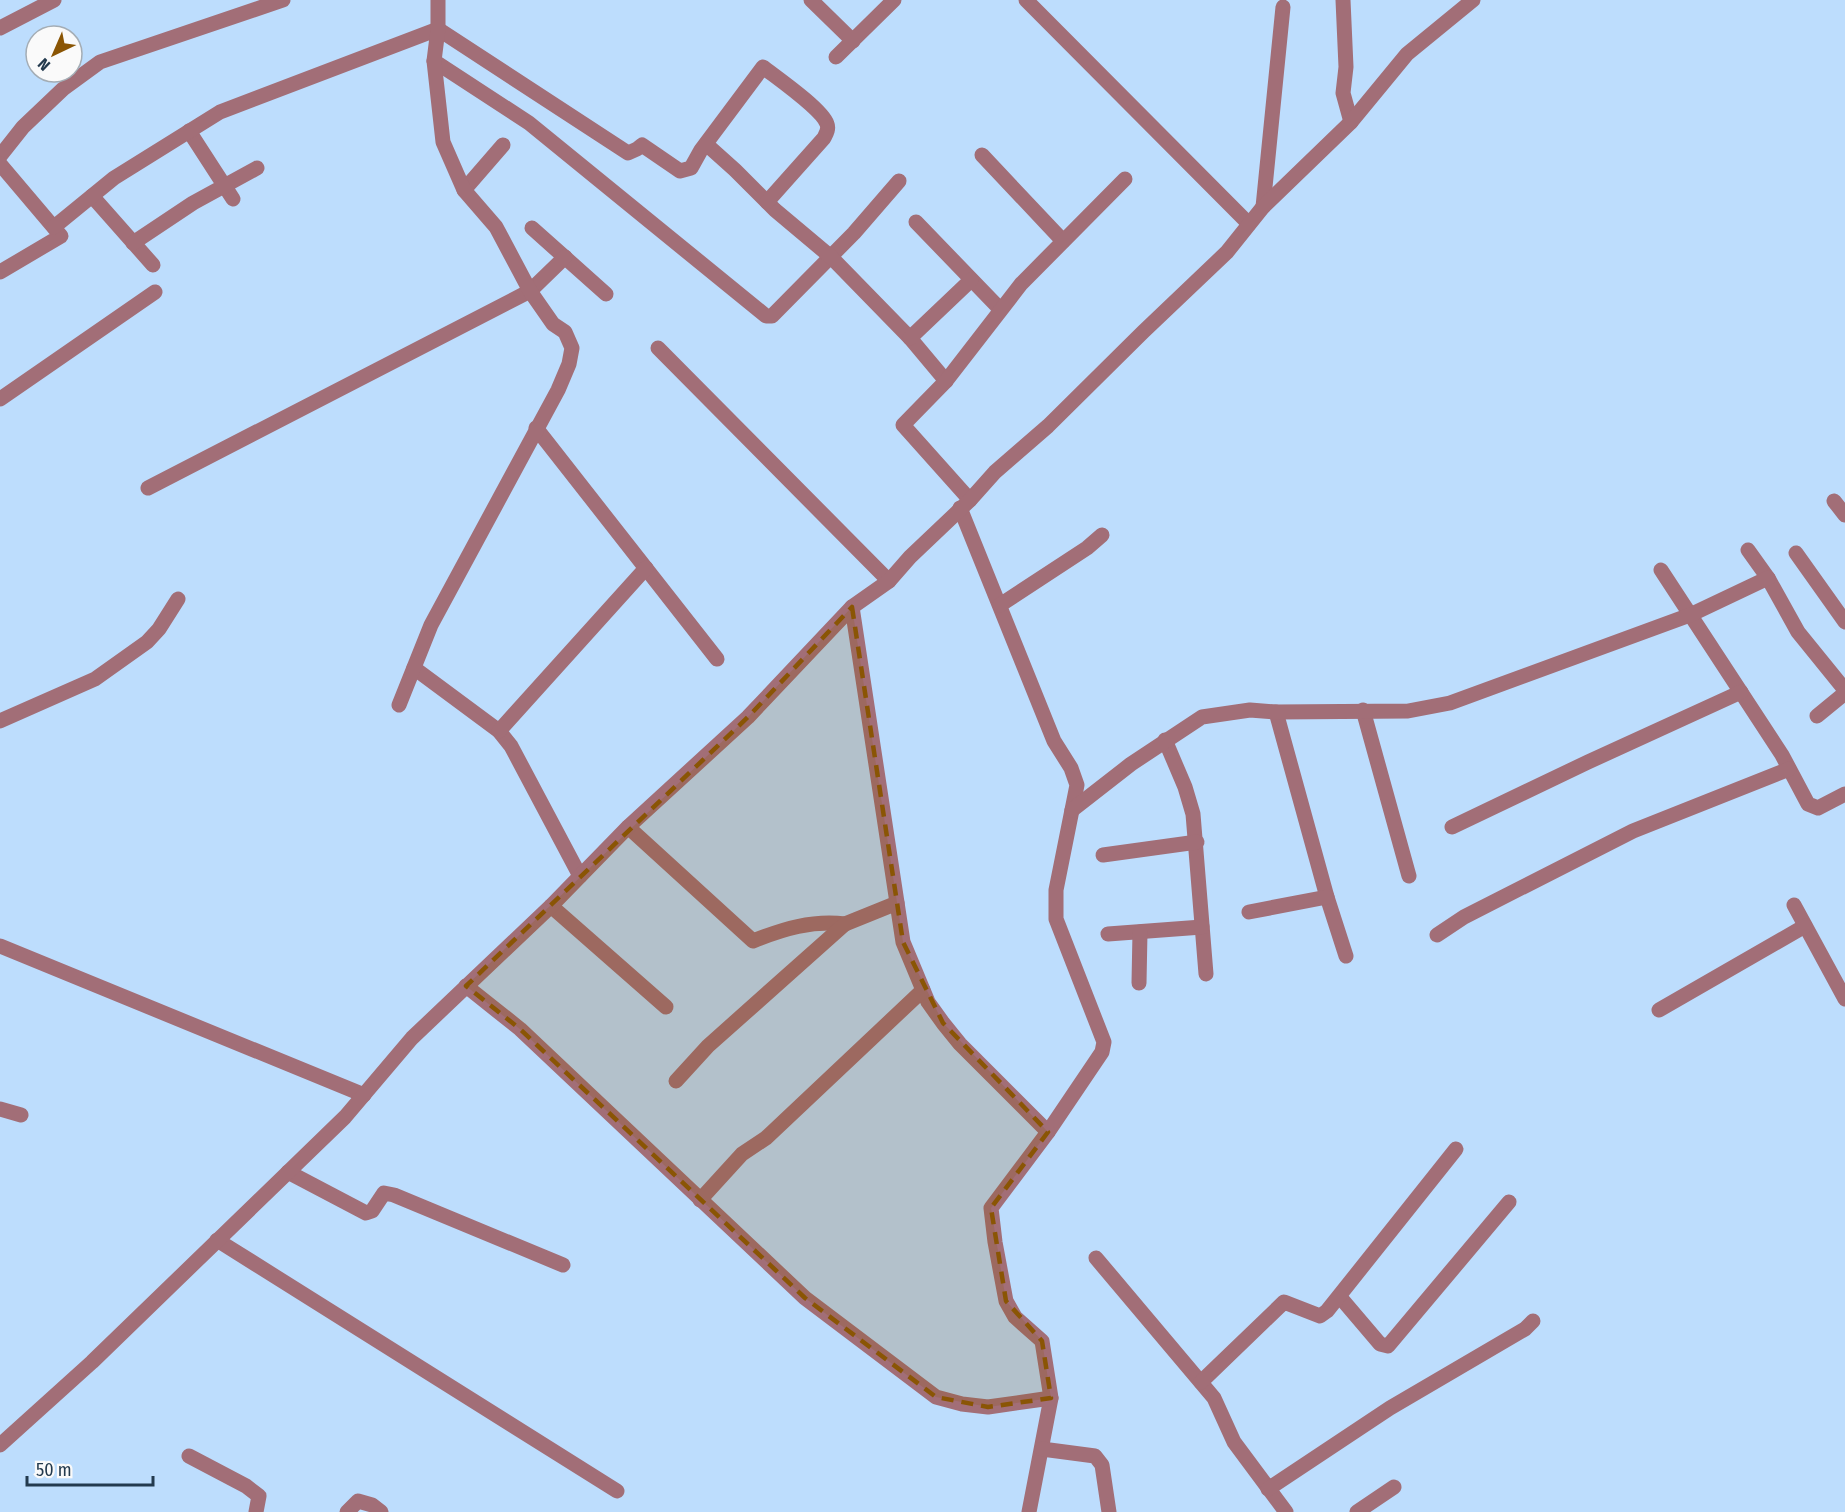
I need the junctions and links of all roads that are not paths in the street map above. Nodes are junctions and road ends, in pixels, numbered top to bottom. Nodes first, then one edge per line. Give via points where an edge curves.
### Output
1 (54, 0) edge
2 (283, 0) edge
3 (438, 0) edge
4 (811, 0) edge
5 (894, 0) edge
6 (1026, 0) edge
7 (1342, 0) edge
8 (1473, 0) edge
9 (1283, 8) dead end
10 (0, 28) edge
11 (438, 29) junction
12 (853, 40) junction
13 (836, 57) dead end
14 (434, 61) junction
15 (1351, 122) junction
16 (189, 131) junction
17 (706, 144) junction
18 (503, 145) dead end
19 (982, 155) dead end
20 (0, 156) edge
21 (0, 164) edge
22 (257, 168) dead end
23 (1125, 179) dead end
24 (899, 181) dead end
25 (224, 185) junction
26 (464, 190) junction
27 (92, 196) junction
28 (233, 199) dead end
29 (767, 202) junction
30 (1263, 207) junction
31 (916, 222) dead end
32 (1250, 224) junction
33 (54, 227) junction
34 (532, 228) dead end
35 (1063, 241) junction
36 (133, 243) junction
37 (565, 257) junction
38 (831, 257) junction
39 (153, 265) dead end
40 (0, 272) edge
41 (971, 280) junction
42 (530, 291) junction
43 (155, 292) dead end
44 (606, 294) dead end
45 (1000, 309) junction
46 (910, 338) junction
47 (658, 348) dead end
48 (946, 381) junction
49 (0, 399) edge
50 (536, 428) junction
51 (148, 488) dead end
52 (1834, 501) dead end
53 (965, 504) junction
54 (1845, 514) edge
55 (1102, 535) dead end
56 (1748, 550) dead end
57 (1796, 553) dead end
58 (646, 568) junction
59 (1661, 570) dead end
60 (1768, 578) junction
61 (889, 581) junction
62 (178, 599) dead end
63 (1000, 605) junction
64 (852, 607) junction
65 (1690, 615) junction
66 (1845, 622) edge
67 (717, 659) dead end
68 (414, 668) junction
69 (1741, 692) junction
70 (1845, 692) edge
71 (399, 705) dead end
72 (1363, 710) junction
73 (1275, 712) junction
74 (1817, 716) dead end
75 (0, 721) edge
76 (499, 731) junction
77 (1165, 740) junction
78 (1790, 769) junction
79 (1845, 794) edge
80 (1072, 810) junction
81 (628, 827) junction
82 (1452, 827) dead end
83 (1197, 842) junction
84 (1103, 855) dead end
85 (580, 876) junction
86 (1409, 876) dead end
87 (1327, 897) junction
88 (897, 903) junction
89 (1794, 905) dead end
90 (551, 906) junction
91 (1249, 912) dead end
92 (845, 924) junction
93 (1805, 926) junction
94 (1203, 927) junction
95 (1140, 932) junction
96 (1108, 934) dead end
97 (1437, 935) dead end
98 (0, 946) edge
99 (1346, 956) dead end
100 (1206, 974) dead end
101 (1139, 983) dead end
102 (466, 986) junction
103 (923, 990) junction
104 (1845, 999) edge
105 (666, 1007) dead end
106 (1659, 1010) dead end
107 (676, 1080) dead end
108 (364, 1095) junction
109 (0, 1109) edge
110 (21, 1115) dead end
111 (1048, 1132) junction
112 (1456, 1149) dead end
113 (288, 1172) junction
114 (700, 1200) junction
115 (1509, 1202) dead end
116 (217, 1240) junction
117 (1096, 1258) dead end
118 (563, 1265) dead end
119 (1340, 1297) junction
120 (1533, 1321) dead end
121 (1201, 1382) junction
122 (1051, 1398) junction
123 (0, 1445) edge
124 (1042, 1449) junction
125 (189, 1456) dead end
126 (1394, 1487) dead end
127 (1268, 1489) junction
128 (617, 1491) dead end
129 (256, 1512) edge
130 (347, 1512) edge
131 (381, 1512) edge
132 (1029, 1512) edge
133 (1109, 1512) edge
134 (1286, 1512) edge
135 (1357, 1512) edge

1 - 10 street
2 - 20 street via 100,62 23,127
3 - 11 street
4 - 12 street
5 - 12 street
6 - 32 street
7 - 15 street via 1346,67 1343,93
8 - 15 street via 1407,54
9 - 30 street
11 - 14 street
11 - 16 street via 241,103
11 - 17 street via 628,153 642,145 680,171 691,168
12 - 13 street
14 - 26 street via 443,142
14 - 38 street via 529,123 766,316 772,316
15 - 30 street
16 - 25 street
16 - 27 street
17 - 29 street
17 - 29 street via 763,67 819,112 827,124 824,138
18 - 26 street
19 - 35 street
21 - 33 street
22 - 25 street
23 - 35 street
24 - 38 street
25 - 28 street
25 - 36 street
26 - 42 street via 496,227
27 - 33 street
27 - 36 street
29 - 38 street
30 - 32 street
31 - 41 street
32 - 53 street via 1227,252
33 - 40 street via 61,236
34 - 37 street
35 - 45 street
36 - 39 street
37 - 42 street
37 - 44 street
38 - 46 street
41 - 45 street
41 - 46 street
42 - 50 street via 553,324 565,332 572,348 570,364
42 - 51 street
43 - 49 street
45 - 48 street
46 - 48 street
47 - 61 street
48 - 53 street via 903,425
50 - 58 street
50 - 68 street via 431,625
52 - 54 street
53 - 61 street
53 - 63 street
55 - 63 street
56 - 60 street
57 - 66 street
58 - 67 street
58 - 76 street
59 - 65 street
60 - 65 street
60 - 70 street via 1798,632
61 - 64 street
62 - 75 street via 147,642 95,679
63 - 80 street via 1054,741 1077,785
64 - 81 street via 748,717
64 - 88 street
65 - 69 street
65 - 72 street via 1450,703 1408,711
68 - 71 street
68 - 76 street
69 - 78 street
69 - 82 street
70 - 74 street
72 - 73 street
72 - 86 street
73 - 77 street via 1250,710 1202,717
73 - 87 street
76 - 85 street via 511,746
77 - 80 street
77 - 83 street via 1185,787
78 - 79 street via 1808,804 1818,808
78 - 97 street via 1633,831 1464,917
80 - 111 street via 1056,890 1056,919 1104,1042 1102,1052
81 - 85 street
81 - 92 street via 753,941 801,925
83 - 84 street
83 - 94 street
85 - 90 street
87 - 91 street
87 - 99 street
88 - 92 street
88 - 103 street via 903,942
89 - 93 street
90 - 102 street
90 - 105 street
92 - 107 street via 708,1046
93 - 104 street
93 - 106 street
94 - 95 street
94 - 100 street
95 - 96 street
95 - 101 street
98 - 108 street
102 - 108 street via 412,1038
102 - 114 street via 520,1029
103 - 111 street via 960,1044
103 - 114 street via 766,1138 742,1154
108 - 113 street
109 - 110 street
111 - 122 street via 991,1208 1006,1302 1042,1341
112 - 119 street
113 - 116 street
113 - 118 street via 366,1213 372,1211 384,1193 394,1195
114 - 122 street via 805,1298 936,1397 988,1407
115 - 119 street via 1389,1346 1380,1344
116 - 123 street
116 - 128 street
117 - 121 street
119 - 121 street via 1320,1316 1284,1302
120 - 127 street via 1390,1408
121 - 127 street via 1214,1398 1234,1442
122 - 124 street
124 - 132 street
124 - 133 street via 1095,1456 1102,1465
125 - 129 street via 259,1496
126 - 135 street
127 - 134 street
130 - 131 street via 358,1501

